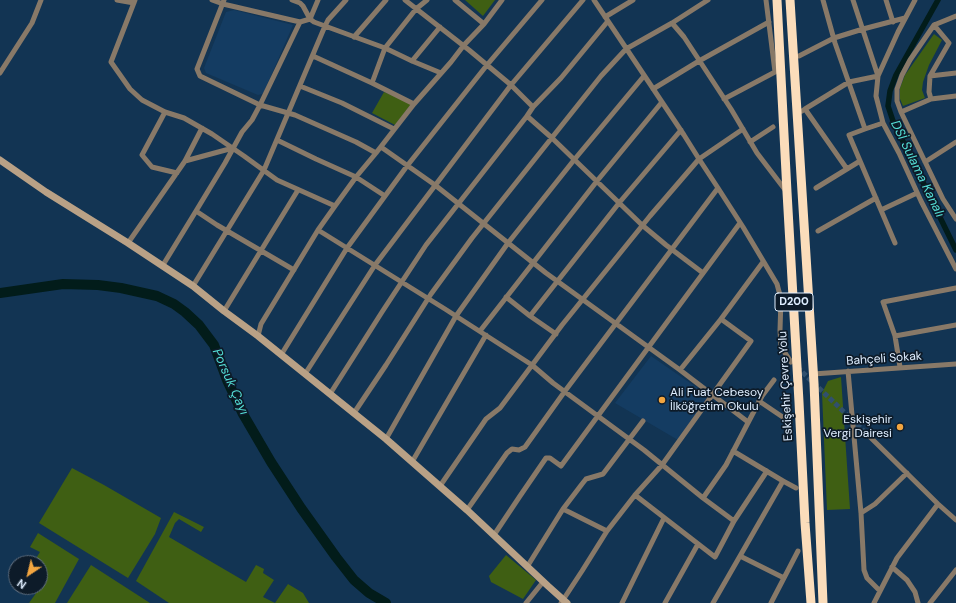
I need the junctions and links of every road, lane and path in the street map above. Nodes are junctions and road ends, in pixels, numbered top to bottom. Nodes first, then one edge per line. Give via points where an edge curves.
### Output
1 (41, 0) edge
2 (117, 0) edge
3 (212, 0) edge
4 (292, 0) edge
5 (318, 0) edge
6 (346, 0) edge
7 (386, 0) edge
8 (405, 0) edge
9 (427, 0) edge
10 (455, 0) edge
11 (502, 0) edge
12 (542, 0) edge
13 (583, 0) edge
14 (594, 0) edge
15 (633, 0) edge
16 (708, 0) edge
17 (766, 0) edge
18 (777, 0) edge
19 (823, 0) edge
20 (853, 0) edge
21 (886, 0) edge
22 (915, 0) edge
23 (135, 1) edge
24 (792, 1) edge
25 (224, 2) edge
26 (416, 9) junction
27 (956, 16) edge
28 (905, 18) junction
29 (310, 19) junction
30 (606, 19) junction
31 (300, 22) junction
32 (768, 22) junction
33 (893, 22) junction
34 (672, 23) junction
35 (484, 24) junction
36 (934, 25) junction
37 (325, 26) junction
38 (440, 27) junction
39 (863, 29) junction
40 (354, 37) junction
41 (834, 38) junction
42 (956, 41) edge
43 (950, 43) junction
44 (464, 45) junction
45 (385, 48) junction
46 (626, 49) junction
47 (313, 56) junction
48 (799, 56) dead end
49 (412, 61) junction
50 (699, 61) junction
51 (487, 65) junction
52 (0, 73) edge
53 (441, 73) junction
54 (956, 73) edge
55 (644, 76) junction
56 (878, 76) junction
57 (930, 76) junction
58 (849, 82) junction
59 (372, 83) junction
60 (511, 85) junction
61 (300, 86) junction
62 (653, 89) junction
63 (956, 96) edge
64 (724, 99) junction
65 (931, 99) junction
66 (662, 102) junction
67 (414, 104) junction
68 (260, 105) junction
69 (534, 107) junction
70 (165, 112) junction
71 (901, 112) junction
72 (288, 113) junction
73 (527, 116) junction
74 (882, 123) junction
75 (202, 128) junction
76 (773, 128) dead end
77 (394, 129) junction
78 (742, 129) junction
79 (865, 129) junction
80 (681, 130) junction
81 (552, 138) junction
82 (277, 140) junction
83 (750, 142) junction
84 (956, 142) edge
85 (381, 147) junction
86 (233, 148) junction
87 (376, 153) junction
88 (699, 159) junction
89 (0, 160) edge
90 (574, 160) junction
91 (860, 160) junction
92 (185, 161) junction
93 (925, 162) junction
94 (407, 166) junction
95 (847, 169) junction
96 (264, 170) junction
97 (177, 173) junction
98 (356, 177) junction
99 (596, 181) junction
100 (435, 185) junction
101 (718, 188) junction
102 (816, 188) dead end
103 (298, 190) junction
104 (787, 192) junction
105 (917, 193) junction
106 (385, 196) junction
107 (876, 198) junction
108 (619, 203) junction
109 (458, 204) junction
110 (335, 206) junction
111 (881, 210) junction
112 (196, 211) junction
113 (956, 219) edge
114 (740, 223) junction
115 (483, 224) junction
116 (642, 225) junction
117 (318, 230) junction
118 (227, 231) junction
119 (818, 231) dead end
120 (128, 243) junction
121 (508, 243) junction
122 (895, 243) dead end
123 (347, 248) junction
124 (260, 250) junction
125 (672, 250) junction
126 (533, 262) junction
127 (763, 262) junction
128 (375, 265) junction
129 (163, 266) junction
130 (956, 269) edge
131 (294, 270) junction
132 (703, 273) junction
133 (558, 282) junction
134 (402, 283) junction
135 (193, 286) junction
136 (956, 288) edge
137 (506, 297) junction
138 (428, 298) junction
139 (582, 300) junction
140 (224, 311) junction
141 (456, 316) junction
142 (530, 316) junction
143 (720, 319) junction
144 (616, 324) junction
145 (956, 325) edge
146 (480, 331) junction
147 (556, 334) junction
148 (486, 335) junction
149 (258, 336) junction
150 (895, 336) junction
151 (649, 348) junction
152 (281, 355) junction
153 (791, 362) tunnel mouth
154 (956, 364) edge
155 (532, 365) junction
156 (900, 367) junction
157 (680, 370) junction
158 (848, 371) junction
159 (305, 374) junction
160 (813, 374) junction
161 (774, 380) dead end
162 (565, 391) junction
163 (330, 394) junction
164 (712, 394) junction
165 (759, 401) junction
166 (354, 413) junction
167 (598, 416) junction
168 (643, 420) dead end
169 (748, 422) junction
170 (790, 422) dead end
171 (868, 435) tunnel mouth
172 (386, 439) junction
173 (630, 439) junction
174 (733, 451) junction
175 (412, 462) junction
176 (662, 465) junction
177 (767, 471) junction
178 (907, 473) junction
179 (783, 481) junction
180 (440, 486) junction
181 (796, 488) dead end
182 (635, 495) junction
183 (703, 498) junction
184 (938, 504) junction
185 (563, 509) junction
186 (467, 510) junction
187 (861, 513) junction
188 (664, 518) junction
189 (956, 520) edge
190 (734, 521) junction
191 (607, 531) junction
192 (494, 536) junction
193 (698, 544) junction
194 (798, 551) dead end
195 (740, 556) junction
196 (527, 567) junction
197 (892, 567) junction
198 (956, 570) edge
199 (784, 578) junction
200 (543, 582) junction
201 (880, 592) junction
202 (564, 602) edge
203 (526, 603) edge
204 (622, 603) edge
205 (665, 603) edge
206 (713, 603) edge
207 (771, 603) edge
208 (811, 603) edge
209 (823, 603) edge
210 (874, 603) edge
211 (918, 603) edge
212 (930, 603) edge

1 - 52 street via 32,23
2 - 23 street
3 - 25 street
4 - 29 street via 303,6
5 - 29 street
6 - 37 street
7 - 40 street
8 - 26 street
9 - 26 street
10 - 35 street
11 - 35 street
12 - 51 street
13 - 60 street
14 - 30 street
15 - 30 street
16 - 34 street
17 - 32 street
18 - 104 highway, Eskişehir Çevre Yolu / D200
19 - 41 street
20 - 39 street
21 - 33 street
22 - 28 street
23 - 70 street via 111,62 130,89 142,100
24 - 160 highway, D200
25 - 31 street
25 - 68 street via 197,69 200,76
26 - 38 street
26 - 45 street
27 - 36 street
28 - 33 street
28 - 56 street
29 - 31 street
29 - 37 street
30 - 46 street
30 - 69 street via 561,78
31 - 68 street
32 - 50 street
32 - 64 street via 774,72
33 - 39 street
34 - 46 street
34 - 50 street via 684,36
35 - 44 street
36 - 43 street
36 - 71 street via 902,75 897,90
37 - 40 street
37 - 47 street
38 - 44 street
38 - 49 street
39 - 41 street
39 - 56 street
40 - 45 street
41 - 48 street
41 - 58 street
42 - 43 street
43 - 57 street
44 - 51 street
44 - 53 street
45 - 49 street
45 - 59 street
46 - 55 street
46 - 81 street
47 - 59 street
47 - 61 street
49 - 53 street
50 - 62 street
50 - 64 street
51 - 60 street
51 - 94 street
53 - 67 street
54 - 57 street
55 - 62 street
55 - 90 street
56 - 58 street
56 - 74 street via 876,96
57 - 65 street
58 - 79 street
58 - 95 street via 804,110
59 - 67 street
60 - 69 street
60 - 100 street
61 - 72 street
61 - 77 street via 342,103
62 - 66 street
63 - 65 street
64 - 78 street
65 - 71 street
66 - 80 street
66 - 99 street
67 - 77 street
68 - 72 street
68 - 86 street
69 - 73 street
70 - 75 street via 184,118
70 - 97 street via 142,155 152,167
71 - 93 street
72 - 82 street
72 - 87 street
73 - 81 street
73 - 109 street
74 - 79 street
74 - 105 street
75 - 86 street
75 - 92 street
76 - 83 street
77 - 85 street
78 - 83 street
78 - 88 street
79 - 91 street via 849,135
80 - 88 street
80 - 108 street
81 - 90 street
81 - 115 street
82 - 96 street
82 - 98 street
83 - 104 street
84 - 93 street
85 - 87 street
85 - 94 street
86 - 92 street
86 - 96 street
86 - 112 street
87 - 98 street
88 - 101 street
88 - 116 street
89 - 120 street
90 - 99 street
90 - 121 street
91 - 95 street
91 - 107 street
92 - 97 street
93 - 113 street
94 - 100 street
94 - 106 street
95 - 102 street
96 - 103 street via 277,180
96 - 118 street
97 - 120 street
98 - 106 street
98 - 110 street
99 - 108 street
99 - 126 street
100 - 109 street
100 - 128 street
101 - 114 street
101 - 125 street
103 - 110 street
103 - 124 street
104 - 208 highway, Eskişehir Çevre Yolu / D200
105 - 111 street
105 - 130 street
106 - 123 street
107 - 111 street
107 - 119 street
108 - 116 street
108 - 133 street
109 - 115 street
109 - 134 street via 426,245
110 - 117 street
111 - 122 street
112 - 118 street
112 - 129 street
114 - 127 street
114 - 132 street
115 - 121 street
115 - 138 street
116 - 125 street
116 - 139 street
117 - 123 street
117 - 131 street
118 - 124 street
118 - 135 street
120 - 129 street
121 - 126 street
121 - 141 street
123 - 128 street
123 - 152 street
124 - 131 street
124 - 140 street
125 - 132 street
125 - 144 street
126 - 133 street
126 - 137 street
127 - 143 street
127 - 153 street via 777,284 781,299 781,348
128 - 134 street
128 - 159 street
129 - 135 street
131 - 149 street via 261,324
132 - 151 street
133 - 139 street
133 - 142 street
134 - 138 street
134 - 163 street
135 - 140 street
136 - 150 street via 883,302
137 - 142 street
137 - 146 street
138 - 141 street
138 - 166 street
139 - 144 street
139 - 147 street
140 - 149 street
141 - 146 street
141 - 172 street
142 - 147 street
143 - 157 street
143 - 164 street via 750,341
144 - 151 street
144 - 162 street
145 - 150 street
146 - 148 street
147 - 155 street
148 - 155 street
148 - 175 street
149 - 152 street
150 - 156 street
151 - 157 street
151 - 167 street
152 - 159 street
154 - 156 street, Bahçeli Sokak
155 - 162 street
155 - 180 street via 500,408 486,419
156 - 158 street, Bahçeli Sokak
157 - 164 street
158 - 160 street, Bahçeli Sokak
158 - 187 street
159 - 163 street
160 - 209 highway, D200
161 - 165 street
162 - 167 street
162 - 186 street via 525,448 512,449 507,453
163 - 166 street
164 - 169 street
164 - 176 street
165 - 169 street
165 - 170 street
166 - 172 street
167 - 173 street
167 - 192 street via 561,466 546,458
168 - 173 street
169 - 174 street
171 - 178 street
172 - 175 street
173 - 176 street
173 - 185 street via 603,474 586,479
174 - 177 street
174 - 183 street
175 - 180 street
176 - 182 street
176 - 183 street
177 - 179 street
177 - 190 street
178 - 184 street
178 - 187 street via 875,504
179 - 181 street
179 - 195 street
180 - 186 street
182 - 188 street
182 - 191 street
183 - 190 street
184 - 189 street
184 - 197 street
185 - 191 street
185 - 196 street
186 - 192 street
187 - 201 street via 864,570 867,578
188 - 193 street
188 - 204 street
190 - 193 street via 715,557
191 - 202 street
192 - 196 street
193 - 205 street
194 - 199 street
195 - 199 street
195 - 206 street
196 - 200 street
197 - 201 street
197 - 211 street via 907,580 915,592
198 - 212 street
199 - 207 street
200 - 202 street
200 - 203 street
201 - 210 street

